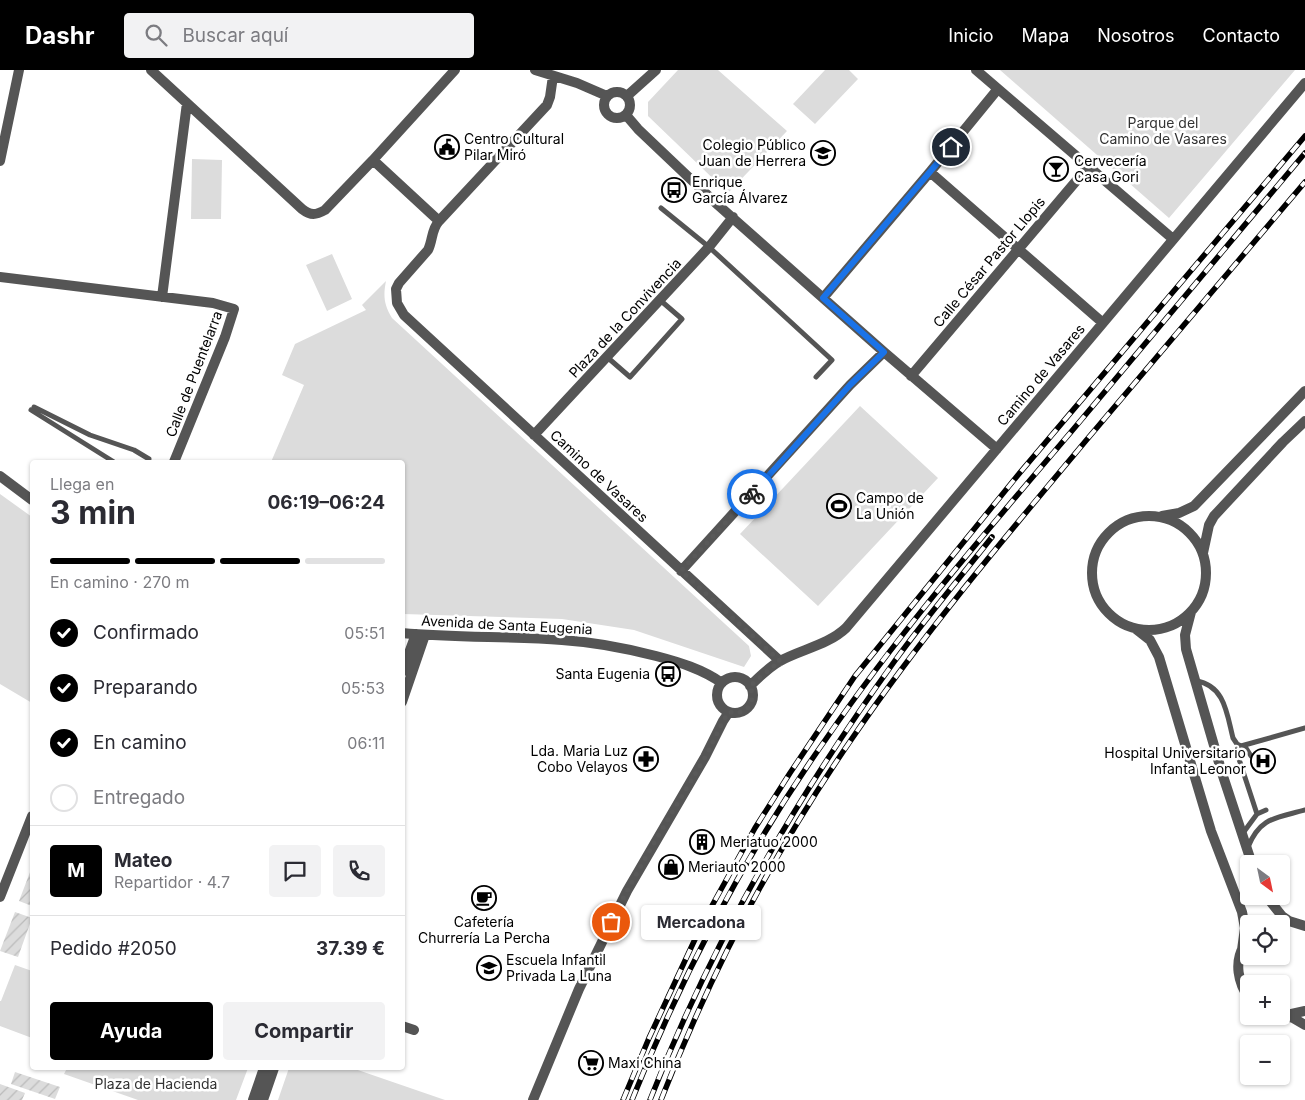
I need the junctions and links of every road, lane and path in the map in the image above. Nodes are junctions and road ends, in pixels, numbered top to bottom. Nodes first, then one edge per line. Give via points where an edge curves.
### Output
1 (19, 70) edge
2 (151, 70) edge
3 (455, 70) edge
4 (535, 70) edge
5 (656, 70) edge
6 (976, 70) edge
7 (553, 76) junction
8 (1305, 84) edge
9 (997, 90) junction
10 (607, 96) junction
11 (627, 96) junction
12 (187, 103) junction
13 (626, 115) junction
14 (373, 160) junction
15 (0, 162) edge
16 (1088, 166) junction
17 (930, 172) junction
18 (661, 208) dead end
19 (732, 217) junction
20 (439, 221) junction
21 (1173, 239) junction
22 (709, 247) junction
23 (1019, 248) junction
24 (0, 277) edge
25 (162, 297) junction
26 (823, 298) junction
27 (660, 300) junction
28 (1103, 323) junction
29 (884, 352) junction
30 (607, 357) junction
31 (816, 376) dead end
32 (911, 376) junction
33 (1305, 391) edge
34 (1305, 421) edge
35 (534, 435) junction
36 (997, 449) junction
37 (111, 460) edge
38 (149, 460) edge
39 (175, 460) edge
40 (0, 476) edge
41 (30, 498) edge
42 (1161, 516) junction
43 (1203, 553) junction
44 (681, 571) junction
45 (1191, 612) junction
46 (1136, 629) junction
47 (405, 633) edge
48 (421, 635) junction
49 (780, 661) junction
50 (405, 666) edge
51 (1195, 681) junction
52 (722, 683) junction
53 (750, 686) junction
54 (405, 691) edge
55 (729, 712) junction
56 (1305, 728) edge
57 (1241, 746) junction
58 (1251, 756) dead end
59 (1266, 810) dead end
60 (1305, 810) edge
61 (1256, 814) junction
62 (30, 821) edge
63 (1242, 836) junction
64 (1247, 850) junction
65 (1249, 855) edge
66 (0, 897) edge
67 (1273, 905) edge
68 (1243, 915) edge
69 (1305, 918) edge
70 (1291, 922) junction
71 (1305, 926) edge
72 (1240, 956) edge
73 (1240, 980) edge
74 (1305, 1011) edge
75 (1290, 1015) edge
76 (1290, 1017) edge
77 (1305, 1025) edge
78 (405, 1027) edge
79 (414, 1030) dead end
80 (263, 1070) edge
81 (273, 1070) edge
82 (253, 1100) edge
83 (263, 1100) edge
84 (533, 1100) edge

1 - 15 street
2 - 12 street
3 - 14 street
4 - 7 street
5 - 11 street
6 - 9 street
7 - 10 street
7 - 20 street via 547,105
8 - 21 street, Camino de Vasares
9 - 16 street
9 - 17 street
10 - 11 street via 617,91
10 - 13 street via 603,104 609,116 618,118
11 - 13 street via 630,108
12 - 14 street via 312,215 325,210
12 - 25 street
13 - 19 street
14 - 20 street
16 - 21 street
16 - 23 street, Calle César Pastor Llopis
17 - 23 street
17 - 26 street
18 - 22 lane
19 - 22 street, Plaza de la Convivencia
19 - 26 street
20 - 35 street, Camino de Vasares via 434,225 428,250 399,283 396,297 400,309
21 - 28 street, Camino de Vasares
22 - 27 street, Plaza de la Convivencia
22 - 31 lane via 832,360
23 - 28 street
23 - 32 street, Calle César Pastor Llopis
24 - 25 street, Calle de Puentelarra
25 - 39 street, Calle de Puentelarra via 234,309
26 - 29 street
27 - 30 street, Plaza de la Convivencia
27 - 30 lane via 682,319 630,377
28 - 36 street, Camino de Vasares
29 - 32 street
29 - 44 street via 850,385
30 - 35 street, Plaza de la Convivencia
32 - 36 street
33 - 42 street via 1194,506
34 - 43 street via 1214,516
35 - 44 street, Camino de Vasares
36 - 49 street, Camino de Vasares via 846,628 835,637
37 - 38 lane via 32,409 134,450
40 - 41 street
42 - 43 street via 1190,533
42 - 46 street via 1147,515 1120,522 1102,539 1092,562 1093,588 1104,610 1124,625
43 - 45 street via 1205,583 1202,595
44 - 49 street, Camino de Vasares
45 - 46 street via 1169,627 1147,631
45 - 51 street via 1185,642
46 - 68 street via 1150,640 1159,657 1211,831
47 - 48 street, Avenida de Santa Eugenia
48 - 50 street
48 - 52 street, Avenida de Santa Eugenia via 553,639 600,644 672,660
48 - 54 street
49 - 53 street, Camino de Vasares
51 - 57 lane via 1206,682 1217,690 1233,738
51 - 63 street
52 - 53 street via 734,677
52 - 55 street via 717,697 720,705
53 - 55 street via 753,693 750,706 744,711
55 - 84 street via 623,898 579,989
56 - 57 lane
57 - 58 lane
57 - 61 lane via 1237,753
59 - 61 lane
60 - 64 lane via 1264,823 1255,832
61 - 63 lane
62 - 66 street
63 - 64 street
64 - 65 street
67 - 70 street
69 - 70 street
70 - 71 street
72 - 73 street
74 - 75 street
76 - 77 street
78 - 79 street
80 - 82 street
81 - 83 street

